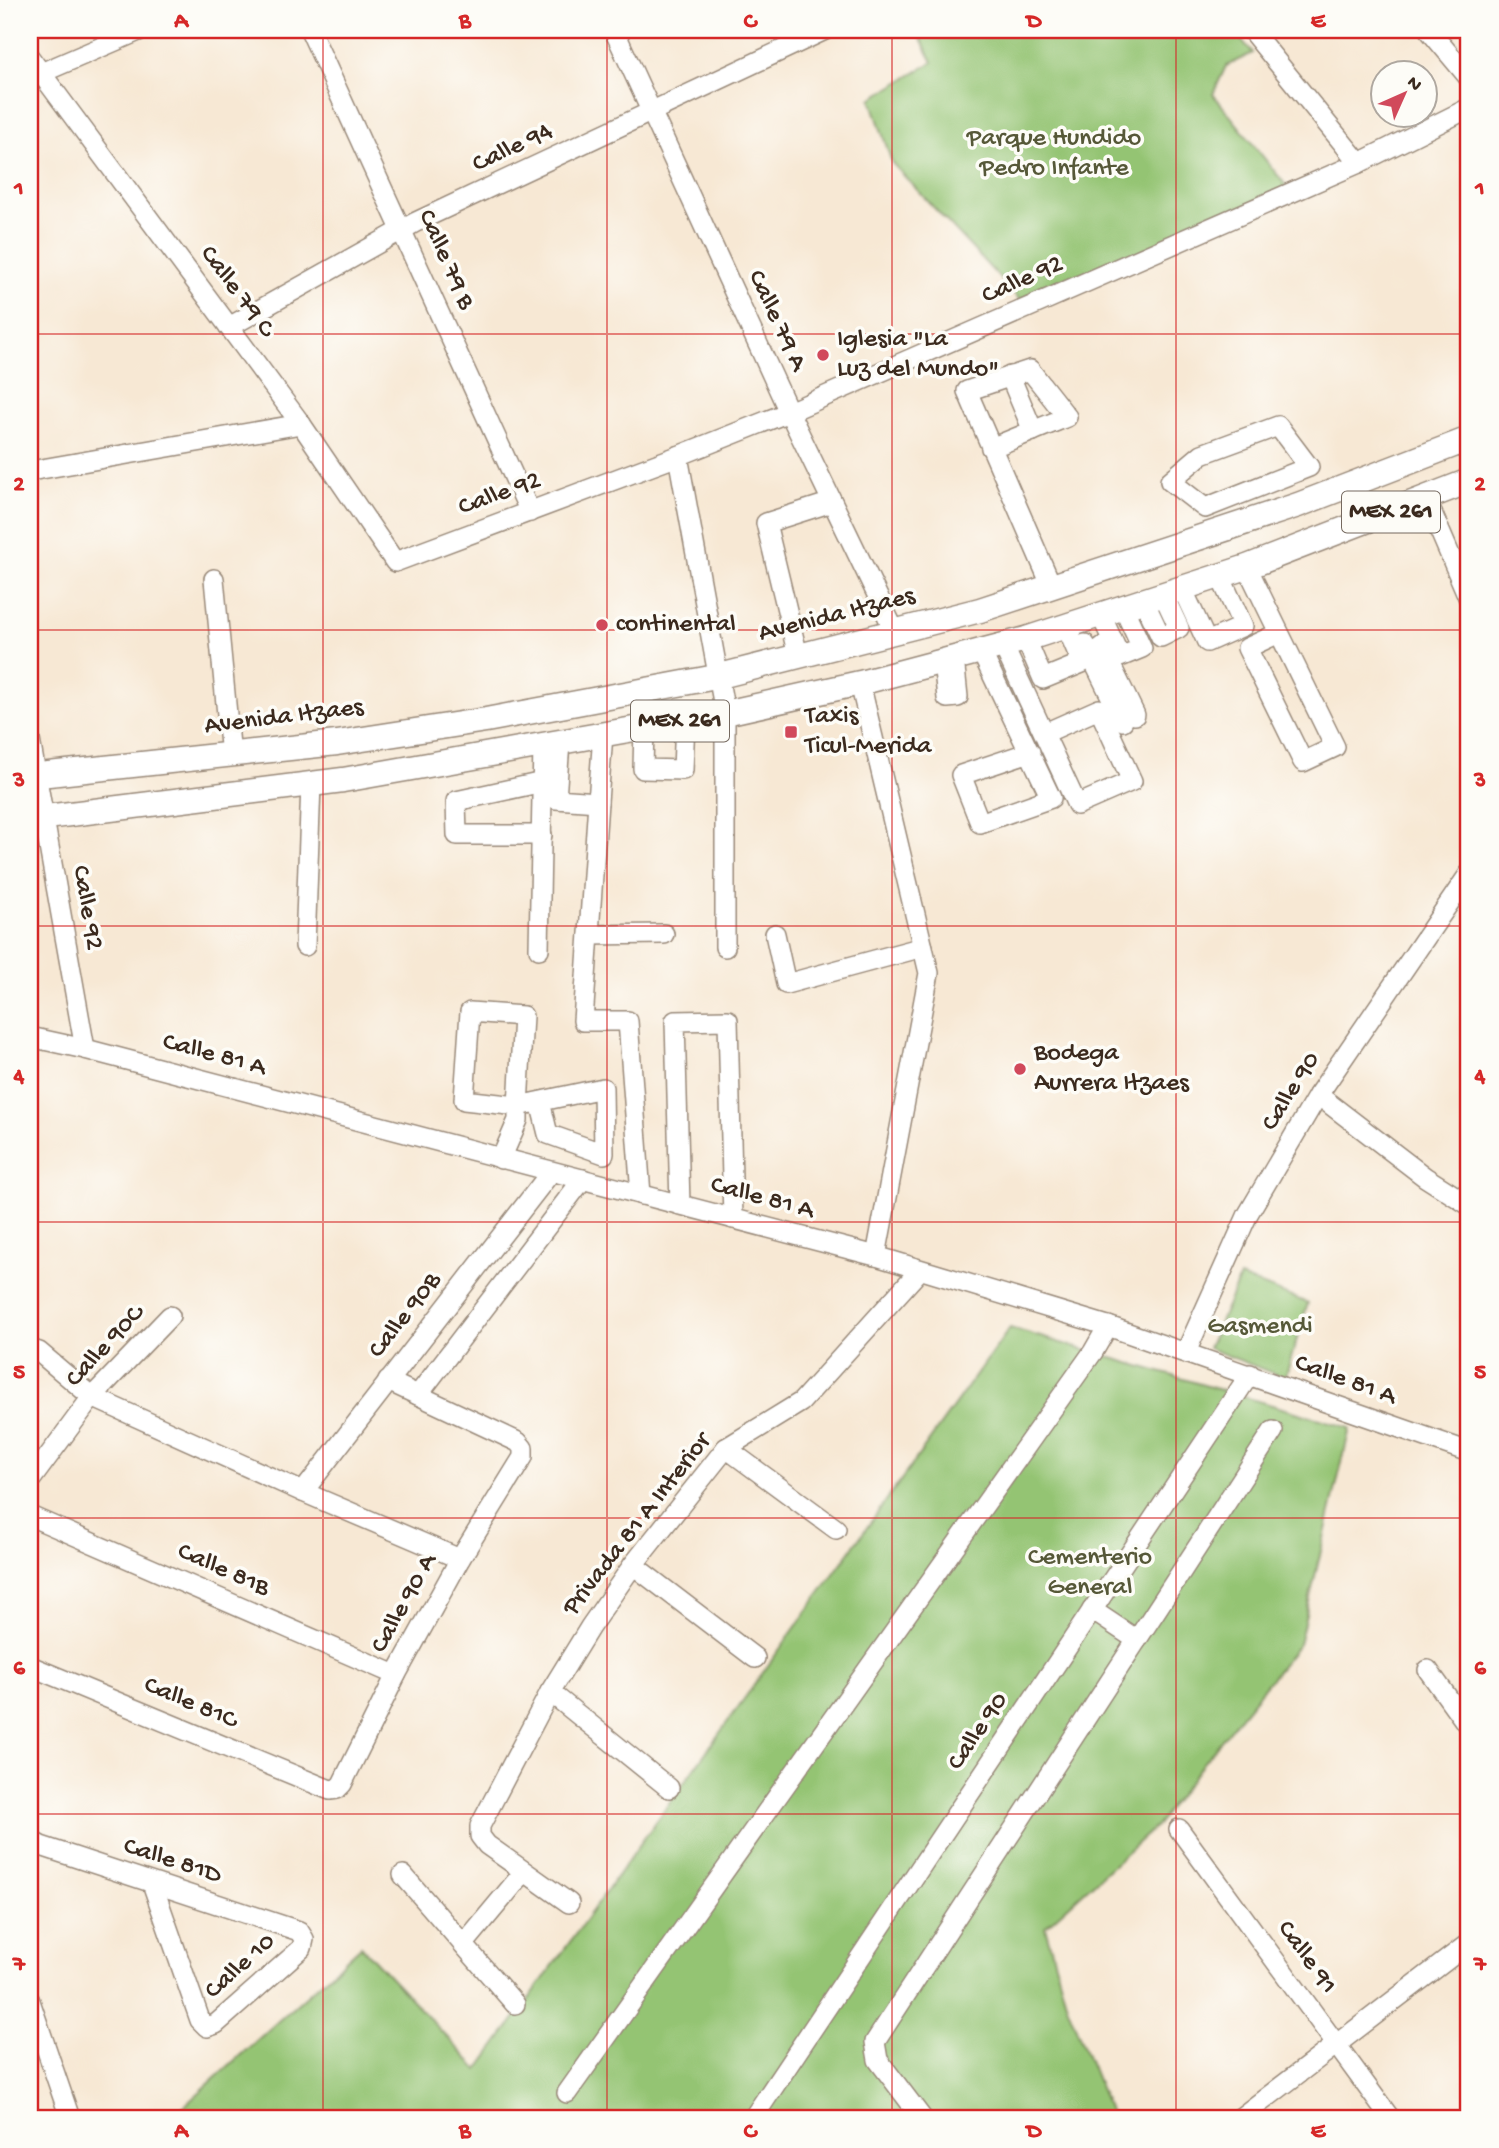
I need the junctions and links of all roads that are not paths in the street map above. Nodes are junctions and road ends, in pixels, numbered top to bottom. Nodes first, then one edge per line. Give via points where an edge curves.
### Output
1 (141, 30) edge
2 (310, 30) edge
3 (614, 30) edge
4 (825, 30) edge
5 (1251, 30) edge
6 (1429, 30) edge
7 (34, 70) edge
8 (1469, 78) edge
9 (1469, 108) edge
10 (652, 113) junction
11 (1359, 163) junction
12 (402, 230) junction
13 (229, 327) junction
14 (1010, 376) junction
15 (789, 412) junction
16 (302, 424) junction
17 (1033, 430) junction
18 (1469, 439) edge
19 (991, 448) junction
20 (678, 456) junction
21 (30, 471) edge
22 (1469, 481) edge
23 (1426, 499) junction
24 (832, 502) junction
25 (1215, 503) junction
26 (1298, 505) junction
27 (530, 512) junction
28 (1225, 529) junction
29 (1311, 543) junction
30 (396, 562) joint
31 (1247, 567) junction
32 (1220, 576) junction
33 (214, 579) dead end
34 (1052, 587) junction
35 (1469, 599) edge
36 (1118, 609) junction
37 (980, 610) junction
38 (895, 632) junction
39 (1279, 633) junction
40 (1000, 646) junction
41 (798, 656) junction
42 (716, 677) junction
43 (860, 683) junction
44 (724, 713) junction
45 (1129, 718) dead end
46 (685, 720) junction
47 (644, 727) junction
48 (1045, 733) junction
49 (603, 734) junction
50 (30, 740) edge
51 (337, 743) junction
52 (552, 743) junction
53 (1030, 752) junction
54 (231, 755) junction
55 (33, 776) edge
56 (343, 780) junction
57 (543, 782) junction
58 (311, 784) junction
59 (598, 802) junction
60 (37, 819) edge
61 (542, 835) junction
62 (1469, 874) edge
63 (664, 934) dead end
64 (775, 934) dead end
65 (589, 935) junction
66 (305, 946) dead end
67 (725, 947) dead end
68 (923, 947) junction
69 (540, 950) dead end
70 (30, 1037) edge
71 (85, 1049) junction
72 (1318, 1095) junction
73 (540, 1102) dead end
74 (518, 1106) junction
75 (501, 1158) junction
76 (551, 1172) junction
77 (583, 1179) junction
78 (641, 1195) junction
79 (680, 1205) junction
80 (1469, 1205) edge
81 (733, 1219) junction
82 (876, 1256) junction
83 (920, 1270) junction
84 (170, 1316) dead end
85 (1108, 1326) junction
86 (30, 1349) edge
87 (1186, 1352) junction
88 (1250, 1374) junction
89 (388, 1381) junction
90 (418, 1395) junction
91 (92, 1397) junction
92 (1273, 1432) dead end
93 (726, 1448) junction
94 (1469, 1452) edge
95 (30, 1481) edge
96 (303, 1492) junction
97 (30, 1516) edge
98 (836, 1529) dead end
99 (460, 1559) junction
100 (633, 1565) junction
101 (1092, 1610) junction
102 (1137, 1640) junction
103 (755, 1658) dead end
104 (30, 1666) edge
105 (1428, 1670) dead end
106 (396, 1675) junction
107 (550, 1692) junction
108 (1469, 1727) edge
109 (669, 1788) dead end
110 (330, 1790) joint
111 (1179, 1829) dead end
112 (30, 1840) edge
113 (524, 1872) junction
114 (403, 1875) dead end
115 (152, 1883) junction
116 (569, 1903) dead end
117 (299, 1931) joint
118 (1469, 1942) edge
119 (464, 1944) junction
120 (30, 2001) edge
121 (515, 2004) dead end
122 (1336, 2045) junction
123 (567, 2093) dead end
124 (70, 2118) edge
125 (752, 2118) edge
126 (922, 2118) edge
127 (1240, 2118) edge
128 (1390, 2118) edge

1 - 7 street
2 - 12 street, Calle 79 B
3 - 10 street, Calle 79 A
4 - 10 street, Calle 94
5 - 11 street
6 - 8 street
7 - 13 street, Calle 79 C
9 - 11 street, Calle 92
10 - 12 street, Calle 94
10 - 15 street, Calle 79 A
11 - 15 street, Calle 92
12 - 13 street, Calle 94
12 - 27 street, Calle 79 B
13 - 16 street, Calle 79 C
14 - 17 street
14 - 17 street via 1030,370 1067,417
14 - 19 street via 967,391
15 - 20 street, Calle 92
15 - 24 street, Calle 79 A
16 - 21 street
16 - 30 street, Calle 79 C
17 - 19 street
18 - 26 main road, Avenida Itzaes / MEX 261
19 - 34 street
20 - 27 street, Calle 92
20 - 42 street
22 - 23 main road, MEX 261
23 - 29 main road, MEX 261
23 - 35 street
24 - 38 street, Calle 79 A
24 - 41 street via 766,523
25 - 25 street via 1297,471 1309,467 1278,426 1202,454 1170,481 1205,508
25 - 28 street
26 - 28 main road, Avenida Itzaes / MEX 261
26 - 29 main road
27 - 30 street, Calle 92
28 - 34 main road, Avenida Itzaes / MEX 261
29 - 31 main road, MEX 261
31 - 32 main road, MEX 261
31 - 39 street
32 - 36 main road, MEX 261
32 - 36 street via 1243,626 1207,642
33 - 54 street
34 - 37 main road, Avenida Itzaes / MEX 261
36 - 40 main road, MEX 261
36 - 40 street via 1082,663 1043,680
36 - 45 street
37 - 38 main road, Avenida Itzaes / MEX 261
37 - 40 main road
38 - 41 main road, Avenida Itzaes / MEX 261
39 - 39 street via 1335,747 1303,762 1247,648
40 - 43 main road, MEX 261
40 - 48 street
40 - 53 street
41 - 42 main road, Avenida Itzaes / MEX 261
42 - 44 street
42 - 51 main road, Avenida Itzaes / MEX 261
43 - 44 main road, MEX 261
43 - 68 street
44 - 46 main road, MEX 261
44 - 67 street
46 - 47 main road, MEX 261
46 - 47 street via 683,770 643,769
47 - 49 main road, MEX 261
48 - 48 street via 1077,805 1132,781 1099,709
49 - 52 main road, MEX 261
49 - 59 street
50 - 55 street, Calle 92
51 - 54 main road, Avenida Itzaes / MEX 261
51 - 56 main road
52 - 56 main road, MEX 261
52 - 57 street
52 - 59 street via 556,799
53 - 53 street via 1051,798 980,822 961,775
54 - 55 main road, Avenida Itzaes / MEX 261
55 - 60 street, Calle 92
56 - 58 main road, MEX 261
57 - 61 street
57 - 61 street via 456,801 457,835
58 - 60 main road, MEX 261
58 - 66 street
59 - 65 street
60 - 71 street, Calle 92
61 - 69 street
62 - 72 street, Calle 90
63 - 65 street
64 - 68 street via 786,984
65 - 78 street via 583,1021 628,1021
68 - 82 street via 929,973
70 - 71 street, Calle 81 A
71 - 75 street, Calle 81 A
72 - 80 street via 1424,1177
72 - 87 street, Calle 90 via 1248,1214
73 - 74 street
74 - 74 street via 523,1016 470,1012 464,1100
74 - 75 street via 518,1120
75 - 76 street, Calle 81 A
76 - 77 street, Calle 81 A
76 - 89 street, Calle 90B
77 - 78 street, Calle 81 A
77 - 90 street
78 - 79 street, Calle 81 A
79 - 81 street, Calle 81 A
79 - 81 street via 676,1021 728,1020
81 - 82 street, Calle 81 A
82 - 83 street, Calle 81 A
83 - 85 street, Calle 81 A
83 - 93 street, Privada 81 A Interior via 802,1402
84 - 91 street, Calle 90C
85 - 87 street, Calle 81 A
85 - 123 street
86 - 91 street
87 - 88 street, Calle 81 A
88 - 94 street, Calle 81 A
88 - 101 street, Calle 90
89 - 90 street
89 - 96 street, Calle 90B
90 - 99 street, Calle 90 A via 523,1448 523,1457
91 - 95 street, Calle 90C
91 - 96 street
92 - 102 street
93 - 98 street
93 - 100 street, Privada 81 A Interior
96 - 99 street
97 - 106 street, Calle 81B
99 - 106 street, Calle 90 A
100 - 103 street
100 - 107 street, Privada 81 A Interior
101 - 102 street
101 - 125 street, Calle 90
102 - 126 street via 875,2042 878,2060
104 - 110 street, Calle 81C
105 - 108 street
106 - 110 street, Calle 90 A via 342,1784
107 - 109 street
107 - 113 street, Privada 81 A Interior via 480,1826 487,1845
111 - 122 street, Calle 91
112 - 115 street, Calle 81D
113 - 116 street
113 - 119 street
114 - 119 street
115 - 117 street, Calle 81D
115 - 117 street, Calle 10 via 200,2020 207,2027 302,1948 304,1938
118 - 122 street
119 - 121 street
120 - 124 street
122 - 127 street
122 - 128 street, Calle 91

